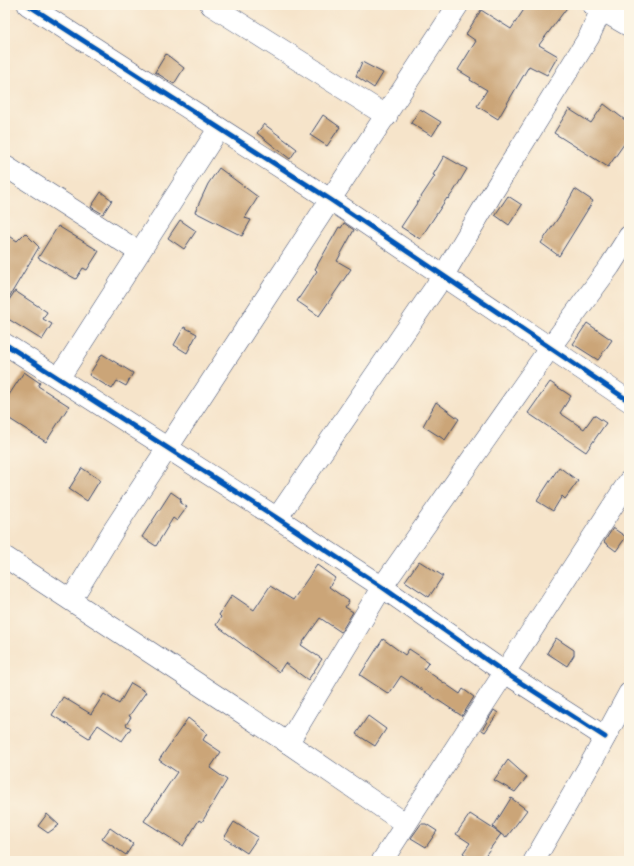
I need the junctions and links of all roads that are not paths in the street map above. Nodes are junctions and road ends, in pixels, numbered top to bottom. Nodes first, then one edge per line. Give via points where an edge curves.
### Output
1 (28, 5) edge
2 (211, 5) edge
3 (458, 5) edge
4 (605, 9) edge
5 (629, 26) edge
6 (387, 116) junction
7 (219, 128) junction
8 (5, 166) edge
9 (331, 200) junction
10 (629, 236) edge
11 (139, 252) junction
12 (443, 276) junction
13 (7, 349) edge
14 (549, 349) junction
15 (59, 378) junction
16 (629, 401) edge
17 (168, 447) junction
18 (629, 481) edge
19 (277, 518) junction
20 (5, 557) edge
21 (382, 587) junction
22 (71, 600) junction
23 (504, 672) junction
24 (629, 693) edge
25 (606, 737) junction
26 (288, 743) junction
27 (406, 824) junction
28 (382, 861) edge
29 (534, 861) edge

1 - 7 street
2 - 6 street
3 - 6 street
4 - 5 street
4 - 12 street
6 - 9 street
7 - 9 street
7 - 11 street
8 - 11 street
9 - 12 street
9 - 17 street
10 - 14 street
11 - 15 street
12 - 14 street
12 - 19 street
13 - 15 street
14 - 16 street
14 - 21 street
15 - 17 street
17 - 19 street
17 - 22 street
18 - 23 street
19 - 21 street
20 - 22 street
21 - 23 street
21 - 26 street
22 - 26 street
23 - 25 street
23 - 27 street
24 - 25 street
25 - 29 street
26 - 27 street
27 - 28 street

